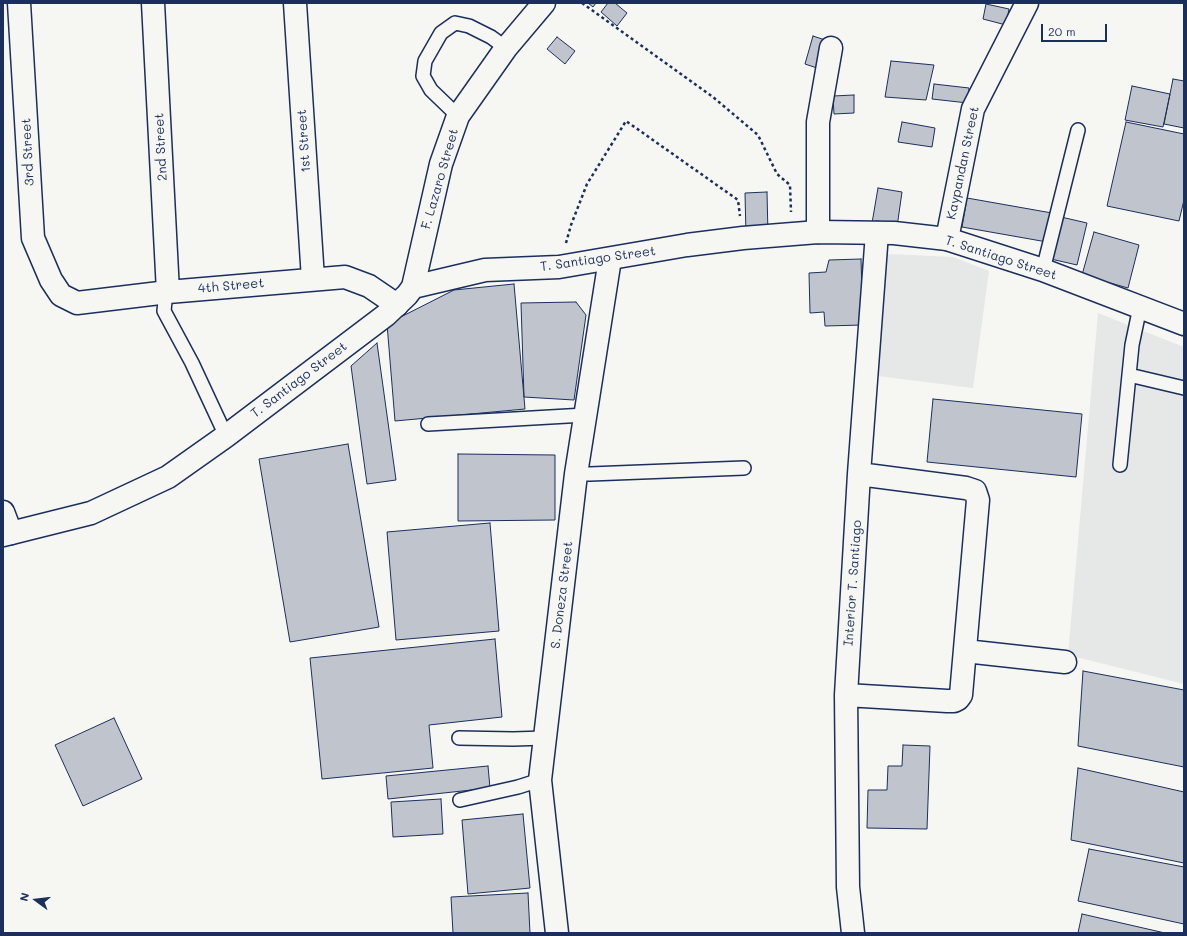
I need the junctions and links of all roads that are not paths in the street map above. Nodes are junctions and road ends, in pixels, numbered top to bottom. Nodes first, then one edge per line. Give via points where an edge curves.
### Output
1 (19, 3) edge
2 (153, 3) edge
3 (295, 3) edge
4 (544, 3) edge
5 (1028, 3) edge
6 (506, 48) junction
7 (831, 48) dead end
8 (458, 116) junction
9 (1078, 130) dead end
10 (818, 232) junction
11 (877, 233) junction
12 (947, 239) junction
13 (610, 259) junction
14 (1044, 270) junction
15 (313, 279) junction
16 (413, 287) junction
17 (168, 292) junction
18 (61, 294) joint
19 (397, 305) junction
20 (1140, 307) junction
21 (1184, 324) edge
22 (1129, 376) junction
23 (1184, 388) edge
24 (585, 415) junction
25 (428, 424) dead end
26 (226, 436) junction
27 (1120, 465) dead end
28 (744, 468) dead end
29 (576, 474) junction
30 (859, 474) junction
31 (3, 512) edge
32 (7, 534) edge
33 (964, 651) junction
34 (1065, 662) dead end
35 (846, 696) junction
36 (459, 738) dead end
37 (545, 738) junction
38 (540, 780) junction
39 (460, 800) dead end
40 (557, 933) edge
41 (853, 933) edge

1 - 18 street, 3rd Street via 33,238 51,280
2 - 17 street, 2nd Street
3 - 15 street, 1st Street
4 - 6 street, F. Lazaro Street
5 - 12 street, Kaypandan Street via 973,109
6 - 8 street, F. Lazaro Street
6 - 8 lane via 469,26 456,23 442,33 425,61 423,76 431,90
7 - 10 street via 818,122
8 - 16 street, F. Lazaro Street via 441,164
9 - 14 lane
10 - 11 street, T. Santiago Street
10 - 13 street, T. Santiago Street via 687,245
11 - 12 street, T. Santiago Street
11 - 30 street, Interior T. Santiago
12 - 14 street, T. Santiago Street
13 - 16 street, T. Santiago Street via 559,267 485,270
13 - 24 street, S. Doneza Street
14 - 20 street, T. Santiago Street
15 - 17 street, 4th Street
15 - 19 street, 4th Street via 345,278 369,286
16 - 19 street, T. Santiago Street
17 - 18 street, 4th Street via 77,303
17 - 26 lane via 164,311
19 - 26 street, T. Santiago Street
20 - 21 street, T. Santiago Street
20 - 22 lane
22 - 23 lane
22 - 27 lane
24 - 25 lane
24 - 29 street, S. Doneza Street
26 - 32 street, T. Santiago Street via 168,477 91,513
28 - 29 lane
29 - 37 street, S. Doneza Street
30 - 33 street via 974,491 978,500
30 - 35 street, Interior T. Santiago
31 - 32 street
33 - 34 street
33 - 35 street via 961,695 954,701
35 - 41 street, Interior T. Santiago via 848,887
36 - 37 lane
37 - 38 street, S. Doneza Street
38 - 39 lane
38 - 40 street, S. Doneza Street

